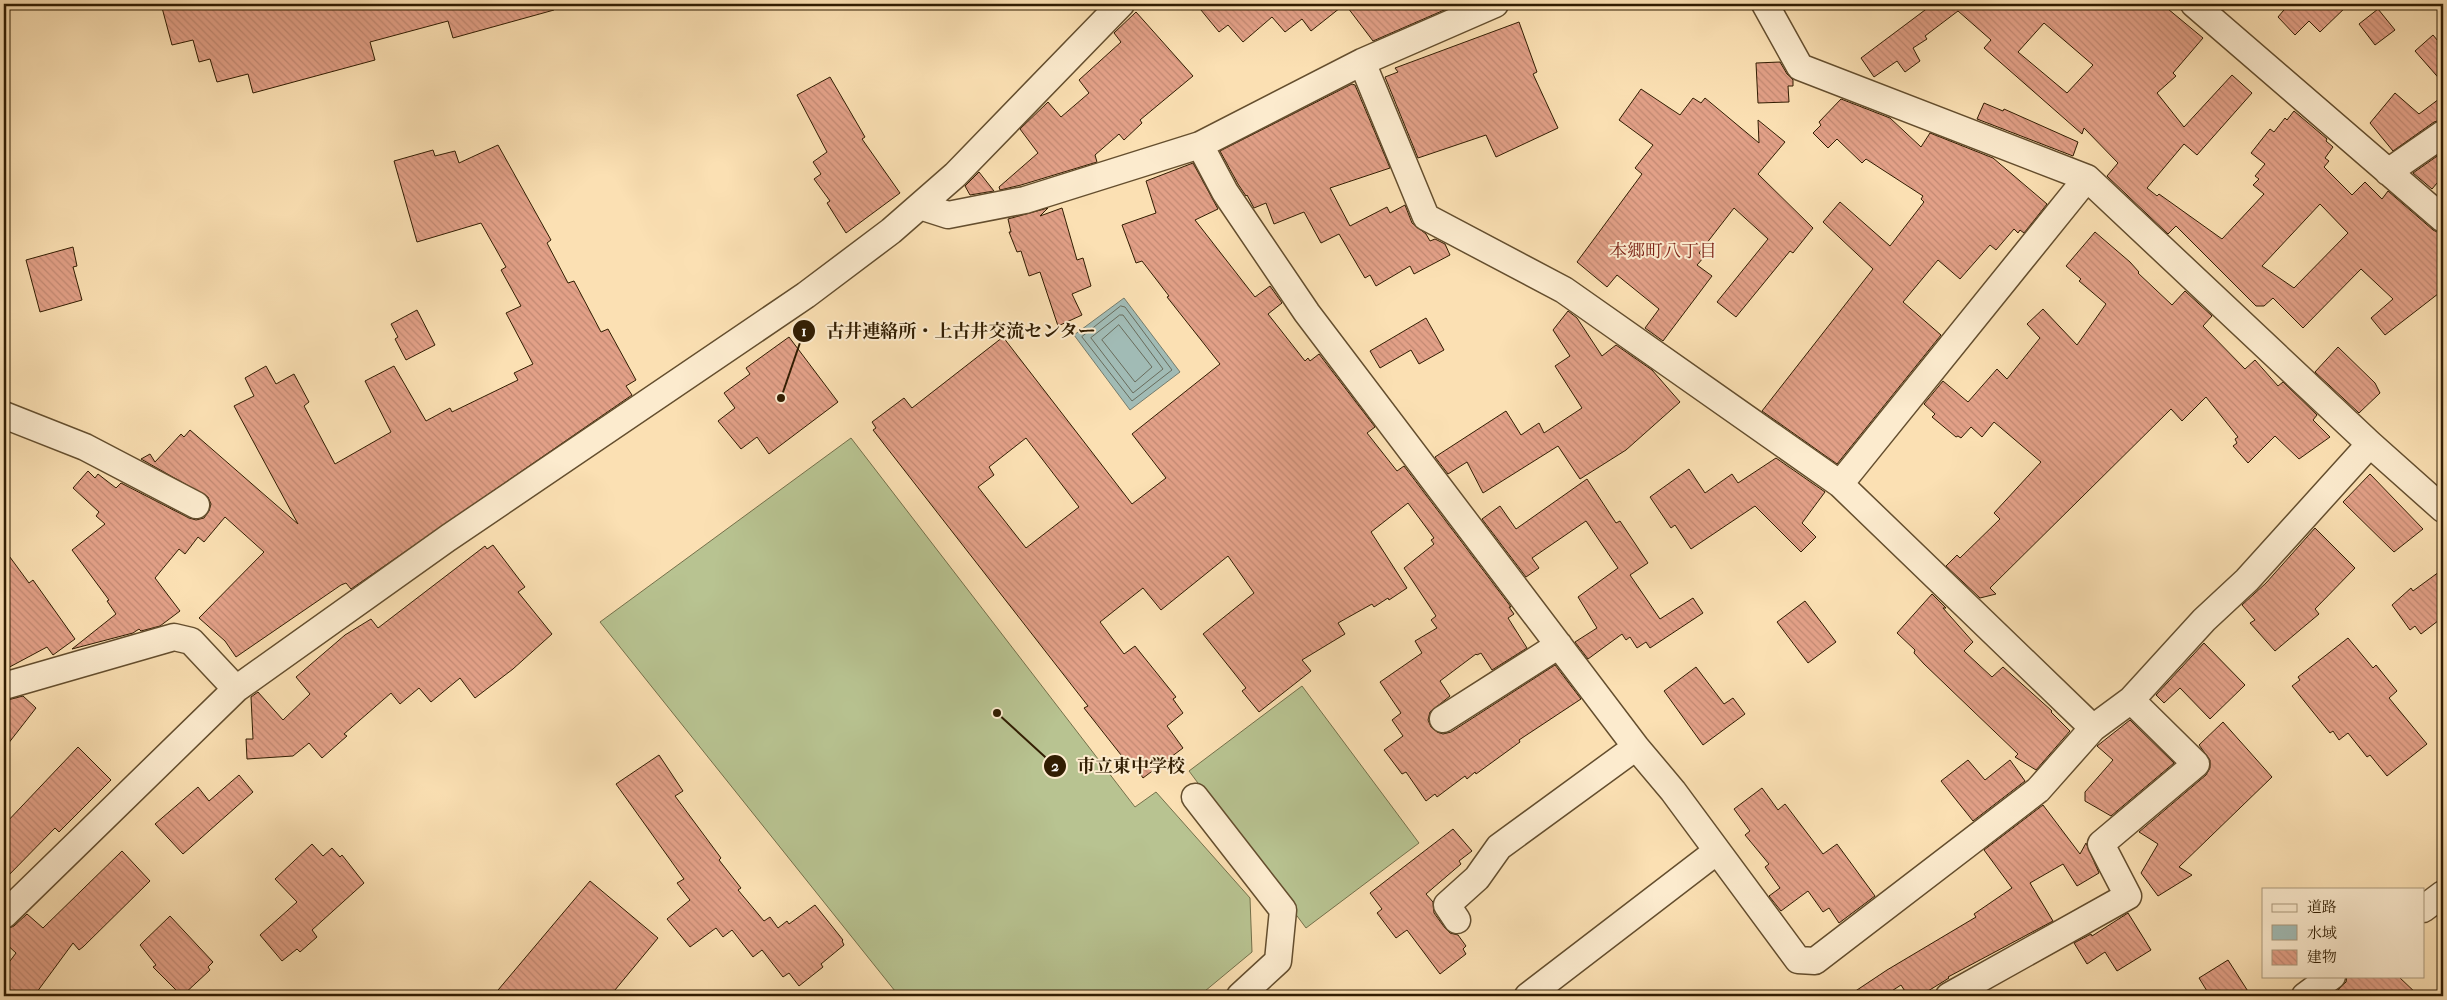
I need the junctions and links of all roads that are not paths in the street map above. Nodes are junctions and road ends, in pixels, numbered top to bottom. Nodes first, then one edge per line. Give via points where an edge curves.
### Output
1 (1121, 4) edge
2 (1495, 4) edge
3 (1765, 4) edge
4 (2194, 4) edge
5 (1362, 62) junction
6 (2443, 134) edge
7 (1200, 145) junction
8 (2388, 172) junction
9 (2087, 178) junction
10 (920, 206) junction
11 (2443, 220) edge
12 (4, 415) edge
13 (2370, 444) junction
14 (1840, 484) junction
15 (196, 505) dead end
16 (2443, 509) edge
17 (1559, 645) junction
18 (4, 686) edge
19 (236, 689) junction
20 (2131, 700) junction
21 (1443, 719) dead end
22 (2093, 728) junction
23 (1636, 746) junction
24 (1195, 797) dead end
25 (1717, 851) junction
26 (2443, 894) edge
27 (2424, 908) edge
28 (4, 915) edge
29 (1457, 920) dead end
30 (2329, 978) edge
31 (1240, 996) edge
32 (1528, 996) edge
33 (1949, 996) edge
34 (2305, 996) edge

1 - 10 street via 955,175
2 - 5 street
3 - 9 street via 1800,67
4 - 8 street
5 - 7 street
5 - 14 street via 1426,217 1564,290
6 - 8 street
7 - 10 street via 1025,200 948,215
7 - 17 street via 1225,192 1307,313
8 - 11 street
9 - 13 street
9 - 14 street
10 - 19 street via 806,295 448,538
12 - 15 street via 85,447
13 - 16 street
13 - 20 street via 2247,580 2204,620
14 - 22 street
17 - 21 street
17 - 23 street
18 - 19 street via 174,637 191,641
19 - 28 street
20 - 22 street
20 - 33 street via 2196,764 2101,844 2128,896
22 - 25 street via 2038,790 1815,961 1798,960
23 - 25 street
23 - 29 street via 1499,847 1477,878 1447,904
24 - 31 street via 1283,910 1278,961
25 - 32 street
26 - 27 street
30 - 34 street

